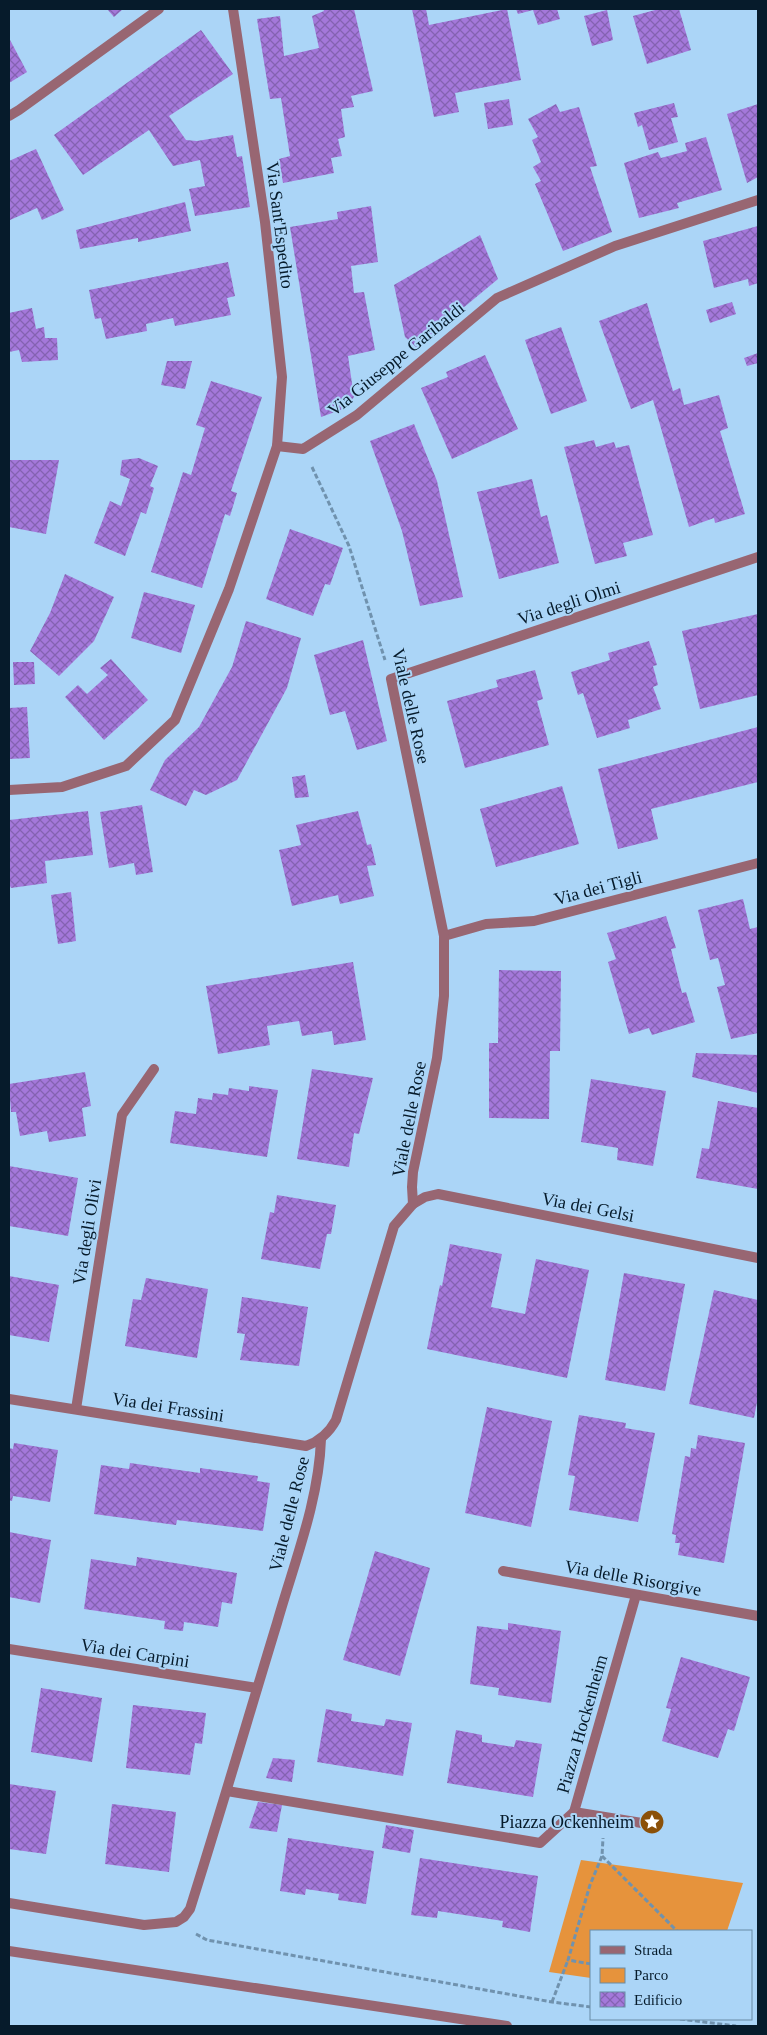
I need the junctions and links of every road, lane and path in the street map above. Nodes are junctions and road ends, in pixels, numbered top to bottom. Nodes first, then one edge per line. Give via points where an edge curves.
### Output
1 (159, 9) edge
2 (234, 9) edge
3 (9, 116) edge
4 (758, 200) edge
5 (276, 446) junction
6 (303, 449) junction
7 (758, 557) edge
8 (391, 679) junction
9 (9, 790) edge
10 (758, 863) edge
11 (444, 936) junction
12 (154, 1069) dead end
13 (413, 1204) junction
14 (758, 1258) edge
15 (9, 1399) edge
16 (76, 1409) junction
17 (321, 1439) junction
18 (503, 1571) dead end
19 (636, 1595) junction
20 (758, 1616) edge
21 (9, 1649) edge
22 (257, 1688) junction
23 (227, 1791) junction
24 (574, 1812) junction
25 (654, 1824) dead end
26 (9, 1903) edge
27 (176, 1922) junction
28 (676, 1930) edge
29 (9, 1951) edge
30 (568, 1960) junction
31 (590, 1964) edge
32 (552, 2002) junction
33 (590, 2007) edge
34 (688, 2020) edge
35 (507, 2026) edge
36 (736, 2026) edge

1 - 3 street
2 - 5 street, Via Sant'Espedito via 265,222 282,377
4 - 6 street, Via Giuseppe Garibaldi via 615,246 497,298 357,415
5 - 6 street
5 - 9 street via 229,589 174,720 126,766 62,787
6 - 8 path, Viale delle Rose via 350,546
7 - 8 street, Via degli Olmi
8 - 11 street, Viale delle Rose
10 - 11 street, Via dei Tigli via 534,921 486,924
11 - 13 street, Viale delle Rose via 444,996 437,1058 413,1172
12 - 16 street, Via degli Olivi via 122,1115
13 - 14 street, Via dei Gelsi via 438,1194
13 - 17 street, Viale delle Rose via 394,1226 336,1420
15 - 16 street, Via dei Frassini
16 - 17 street, Via dei Frassini via 306,1446
17 - 22 street, Viale delle Rose via 320,1467 307,1519
18 - 19 street, Via delle Risorgive
19 - 20 street, Via delle Risorgive
19 - 24 street, Piazza Hockenheim
21 - 22 street, Via dei Carpini
22 - 23 street, Viale delle Rose
23 - 24 street via 540,1843
23 - 27 street, Viale delle Rose via 190,1909
24 - 25 street, Piazza Hockenheim
26 - 27 street via 144,1925
27 - 32 path via 207,1940
28 - 30 path via 602,1856
29 - 35 street
30 - 31 path
30 - 32 path
32 - 33 path
34 - 36 path

